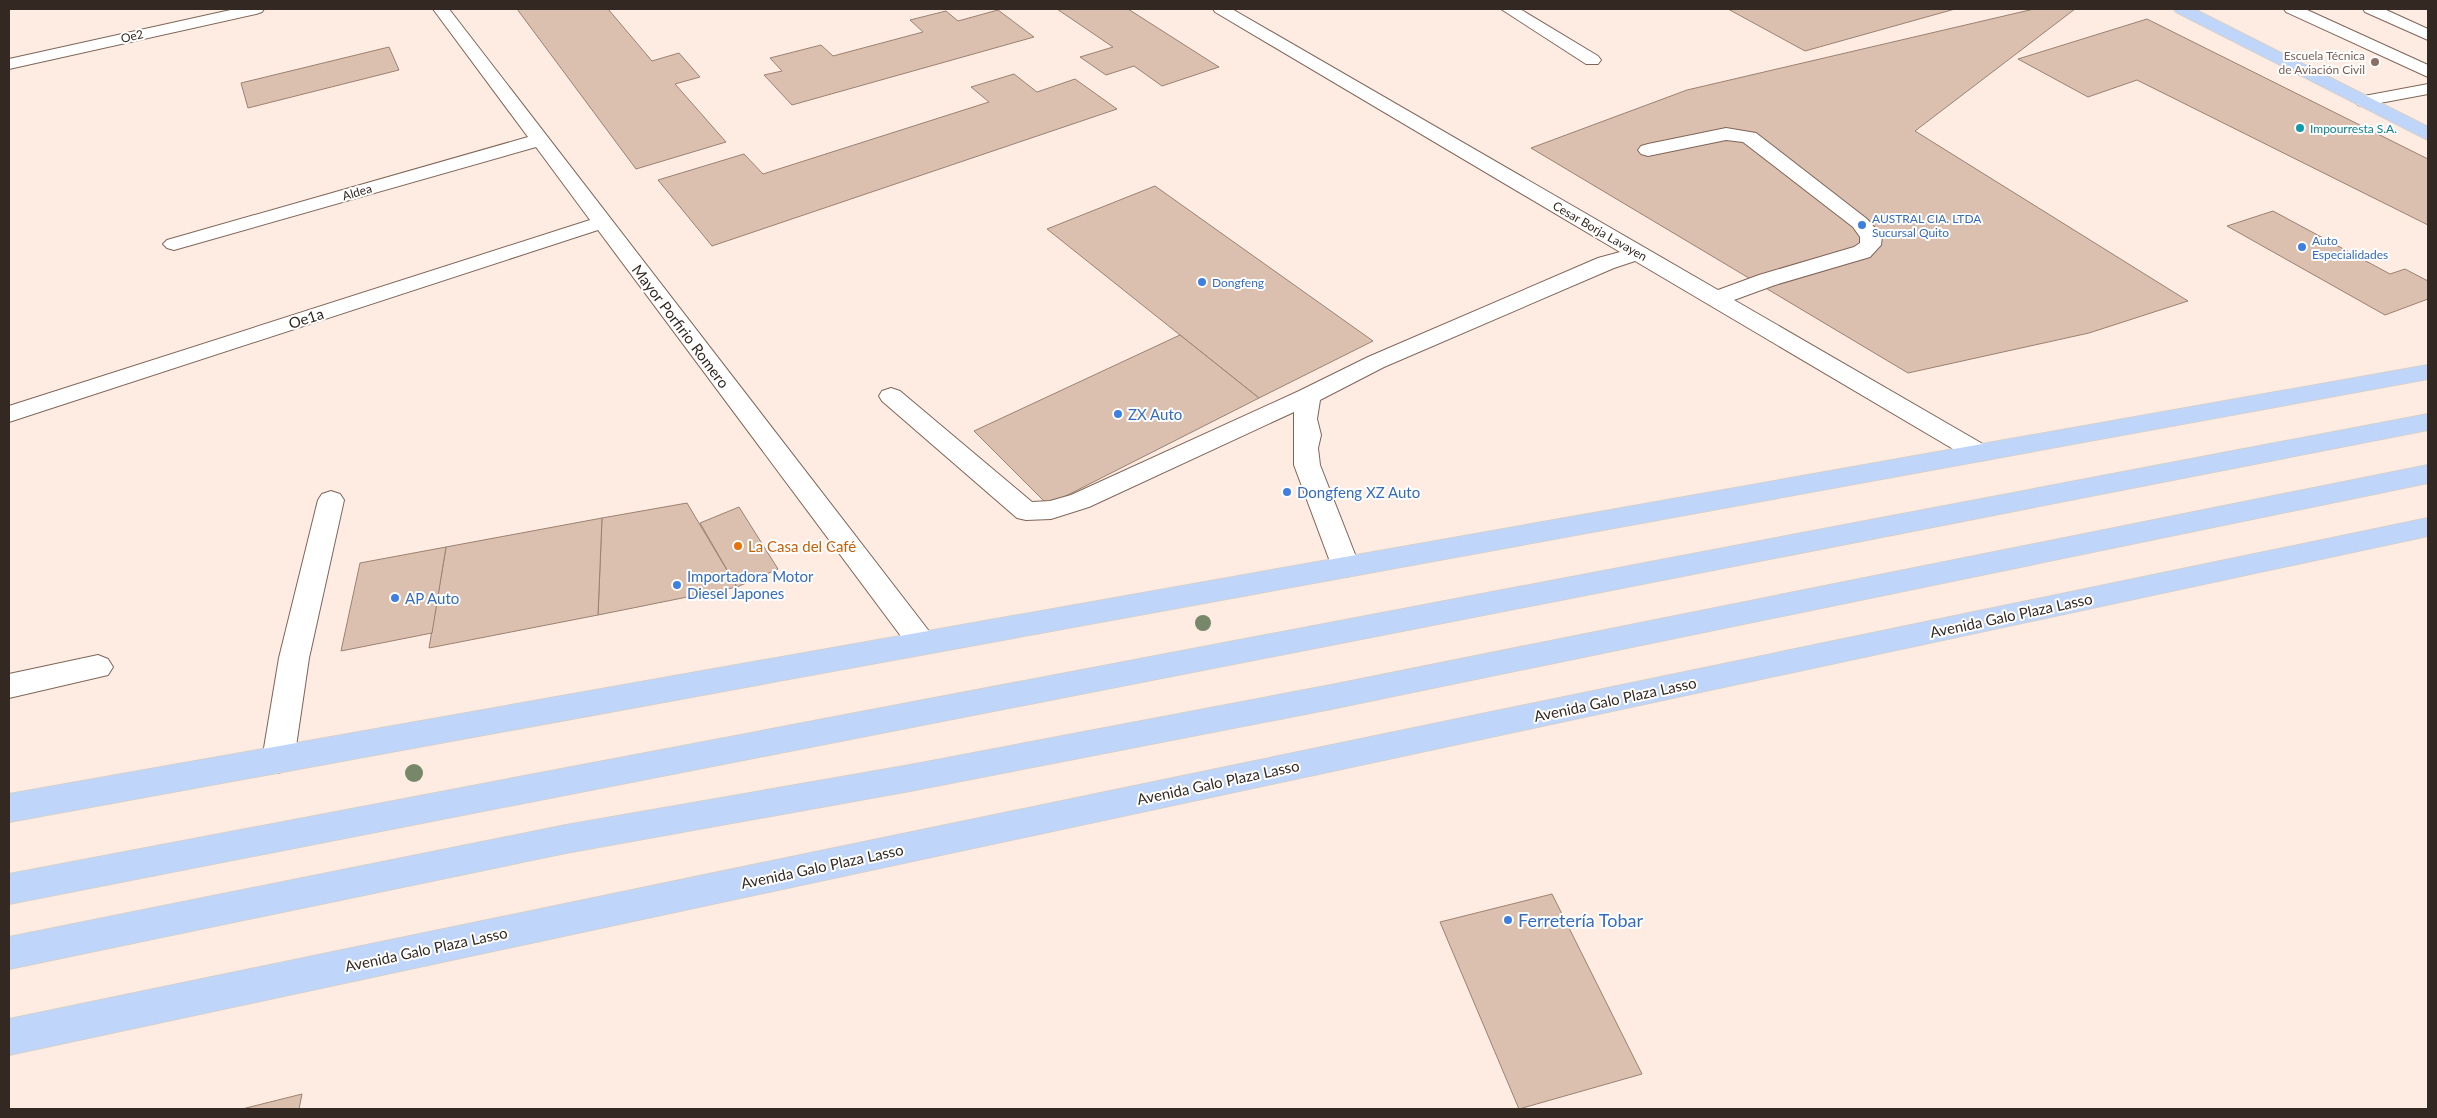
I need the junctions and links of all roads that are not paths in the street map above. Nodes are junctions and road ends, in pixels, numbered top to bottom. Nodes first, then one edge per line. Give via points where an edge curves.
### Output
1 (256, 9) edge
2 (441, 9) edge
3 (1221, 9) edge
4 (1509, 9) edge
5 (2182, 9) edge
6 (2292, 9) edge
7 (2371, 9) edge
8 (2428, 35) edge
9 (1592, 60) dead end
10 (9, 64) edge
11 (2428, 72) edge
12 (2428, 89) edge
13 (2364, 101) junction
14 (2428, 134) edge
15 (540, 140) junction
16 (1648, 150) dead end
17 (603, 222) junction
18 (174, 244) dead end
19 (1637, 253) junction
20 (1715, 299) junction
21 (2428, 372) edge
22 (891, 396) dead end
23 (1308, 396) junction
24 (9, 414) edge
25 (2428, 422) edge
26 (1979, 453) junction
27 (2428, 474) edge
28 (331, 500) dead end
29 (2428, 527) edge
30 (1346, 567) junction
31 (922, 643) junction
32 (98, 667) dead end
33 (9, 686) edge
34 (278, 760) junction
35 (9, 808) edge
36 (9, 889) edge
37 (9, 953) edge
38 (9, 1037) edge

1 - 10 street, Oe2
2 - 15 street, Mayor Porfirio Romero
3 - 19 street, Cesar Borja Lavayen
4 - 9 street
5 - 13 main road
6 - 11 street
7 - 8 street
12 - 13 street
13 - 14 main road
15 - 17 street, Mayor Porfirio Romero
15 - 18 street, Aldea
16 - 20 street via 1726,134 1749,137 1860,223 1871,236 1870,245 1862,252
17 - 24 street, Oe1a
17 - 31 street, Mayor Porfirio Romero
19 - 20 street, Cesar Borja Lavayen
19 - 23 street via 1376,362
20 - 26 street, Cesar Borja Lavayen
21 - 26 main road
22 - 23 street via 1026,511 1051,510 1080,501
23 - 30 street via 1305,419 1307,465
25 - 36 main road
26 - 30 main road
27 - 37 main road via 1331,697 910,778 566,839
28 - 34 street via 294,658
29 - 38 main road, Avenida Galo Plaza Lasso
30 - 31 main road
31 - 34 main road
32 - 33 street
34 - 35 main road

